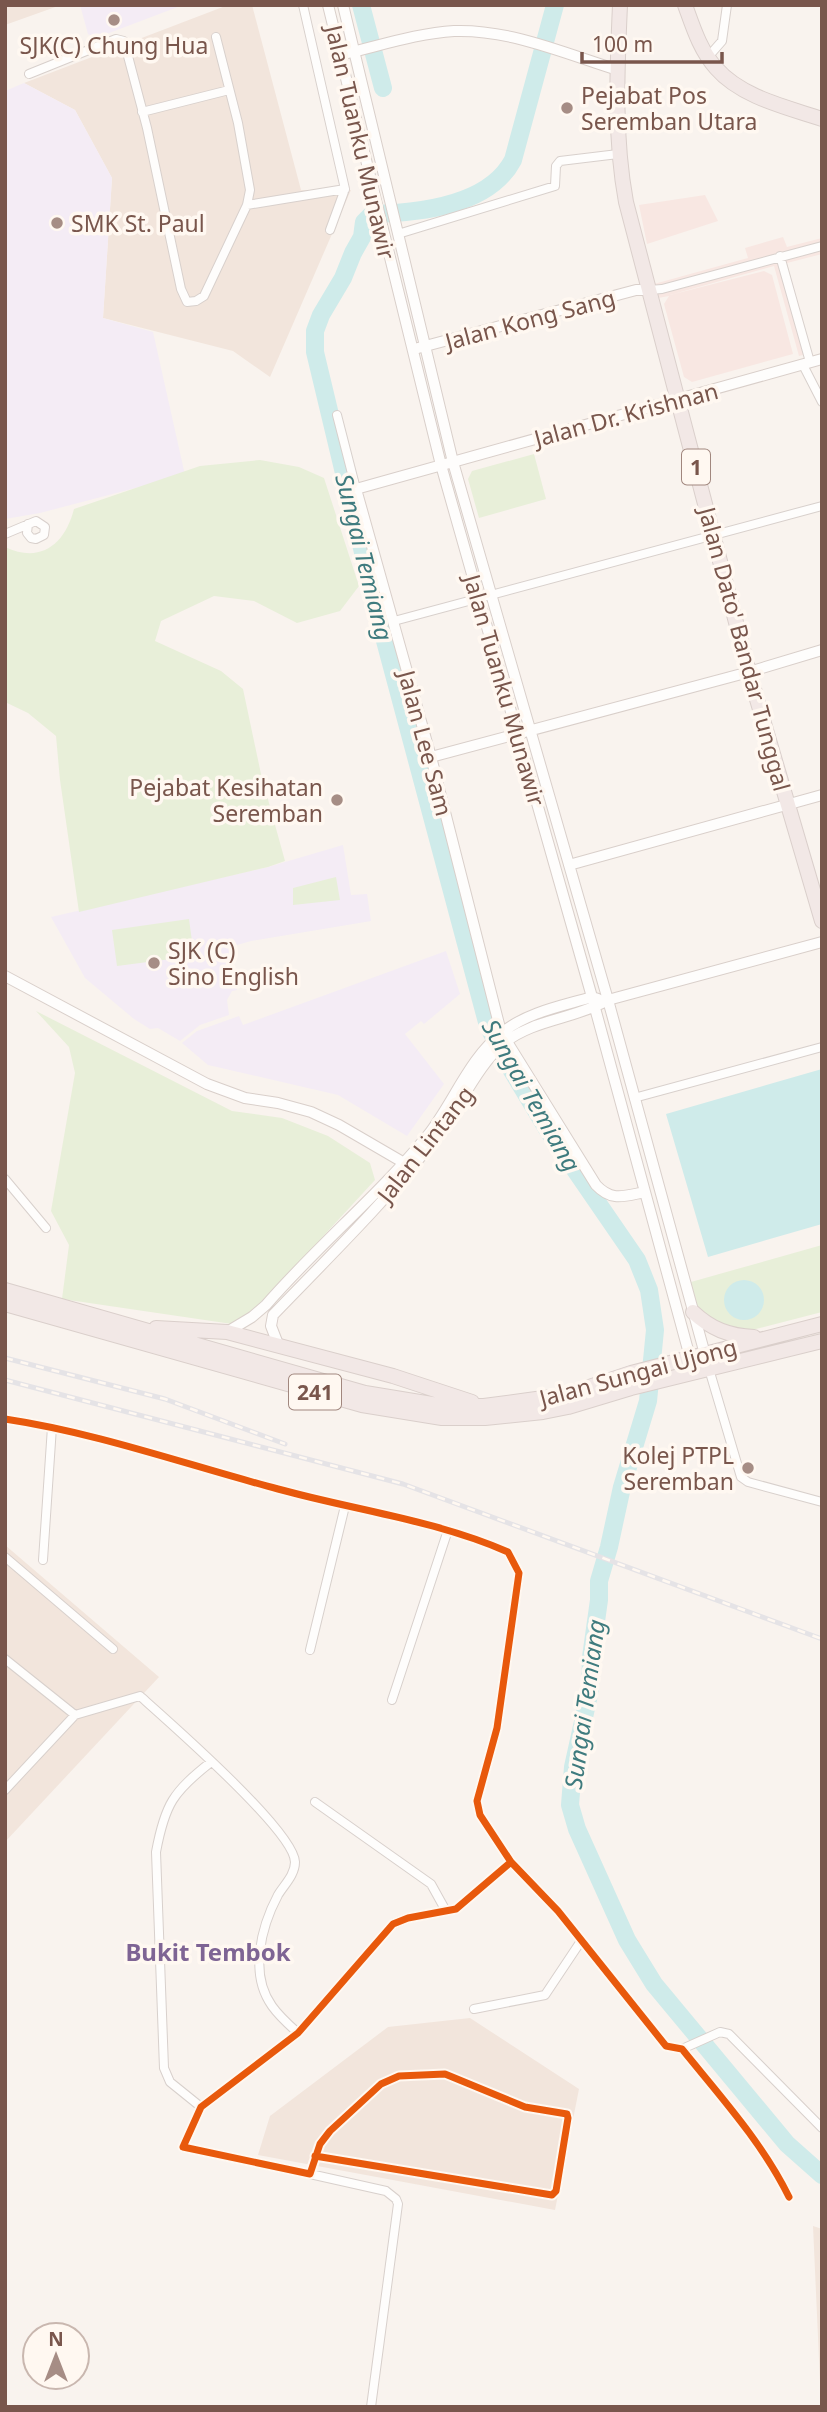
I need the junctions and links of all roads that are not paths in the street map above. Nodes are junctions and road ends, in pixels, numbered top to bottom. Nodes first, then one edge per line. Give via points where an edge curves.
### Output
1 (303, 5) edge
2 (328, 5) edge
3 (342, 5) edge
4 (620, 5) edge
5 (630, 5) edge
6 (685, 5) edge
7 (727, 5) edge
8 (619, 28) junction
9 (216, 37) dead end
10 (357, 51) junction
11 (340, 55) junction
12 (708, 57) junction
13 (618, 69) junction
14 (29, 74) dead end
15 (229, 90) junction
16 (142, 112) junction
17 (822, 119) edge
18 (618, 154) junction
19 (345, 188) junction
20 (247, 205) junction
21 (330, 230) dead end
22 (398, 234) junction
23 (822, 246) edge
24 (780, 256) junction
25 (649, 290) junction
26 (425, 347) junction
27 (412, 350) junction
28 (812, 362) edge
29 (678, 399) junction
30 (822, 402) edge
31 (337, 415) dead end
32 (453, 462) junction
33 (441, 465) junction
34 (356, 489) junction
35 (822, 506) edge
36 (28, 524) junction
37 (5, 534) edge
38 (714, 536) junction
39 (31, 538) junction
40 (491, 595) junction
41 (479, 599) junction
42 (394, 621) junction
43 (822, 650) edge
44 (749, 672) junction
45 (530, 731) junction
46 (517, 735) junction
47 (431, 757) junction
48 (822, 795) edge
49 (788, 804) junction
50 (569, 865) junction
51 (822, 921) edge
52 (822, 942) edge
53 (5, 976) edge
54 (608, 1000) junction
55 (593, 1002) junction
56 (501, 1039) junction
57 (822, 1046) edge
58 (634, 1098) junction
59 (407, 1164) junction
60 (5, 1179) edge
61 (645, 1192) junction
62 (46, 1228) dead end
63 (286, 1282) junction
64 (5, 1290) edge
65 (297, 1290) junction
66 (5, 1304) edge
67 (692, 1312) junction
68 (822, 1324) edge
69 (133, 1328) junction
70 (227, 1332) junction
71 (769, 1338) junction
72 (822, 1341) edge
73 (278, 1344) junction
74 (697, 1355) junction
75 (701, 1371) junction
76 (659, 1373) junction
77 (631, 1380) junction
78 (484, 1406) junction
79 (5, 1419) edge
80 (52, 1427) junction
81 (822, 1502) edge
82 (345, 1506) junction
83 (448, 1530) junction
84 (5, 1557) edge
85 (43, 1560) dead end
86 (113, 1649) dead end
87 (310, 1650) dead end
88 (5, 1659) edge
89 (392, 1700) dead end
90 (75, 1715) junction
91 (211, 1762) junction
92 (7, 1784) edge
93 (315, 1802) dead end
94 (511, 1862) junction
95 (446, 1911) junction
96 (581, 1941) junction
97 (474, 2009) dead end
98 (298, 2033) junction
99 (682, 2049) junction
100 (201, 2107) junction
101 (822, 2128) edge
102 (316, 2156) junction
103 (310, 2174) junction
104 (789, 2197) dead end
105 (371, 2407) edge

1 - 19 street
2 - 11 main road, Jalan Tuanku Munawir
3 - 10 main road, Jalan Tuanku Munawir
4 - 8 highway, Jalan Dato' Bandar Tunggal / 1
5 - 8 highway
6 - 12 highway
7 - 12 street via 722,41
8 - 13 highway, Jalan Dato' Bandar Tunggal / 1
9 - 15 street
10 - 11 main road
10 - 13 main road via 454,31 529,43
10 - 22 main road, Jalan Tuanku Munawir
11 - 27 main road, Jalan Tuanku Munawir
12 - 17 highway via 732,82
13 - 18 highway, Jalan Dato' Bandar Tunggal / 1
14 - 16 street via 116,39 124,41
15 - 16 street
15 - 20 street via 249,176
16 - 20 street via 187,302 204,296
18 - 22 street via 560,161 555,186
18 - 25 highway, Jalan Dato' Bandar Tunggal / 1
19 - 20 street
19 - 21 street
22 - 26 main road, Jalan Tuanku Munawir
23 - 24 street
24 - 25 street
24 - 28 street
25 - 26 main road, Jalan Kong Sang
25 - 29 highway, Jalan Dato' Bandar Tunggal / 1
26 - 27 main road, Jalan Kong Sang
26 - 32 main road, Jalan Tuanku Munawir
27 - 33 main road, Jalan Tuanku Munawir
28 - 29 main road, Jalan Dr. Krishnan
28 - 30 street
29 - 32 main road, Jalan Dr. Krishnan
29 - 38 highway, Jalan Dato' Bandar Tunggal / 1
31 - 34 street
32 - 33 main road, Jalan Dr. Krishnan
32 - 40 main road, Jalan Tuanku Munawir
33 - 34 main road
33 - 41 main road, Jalan Tuanku Munawir
34 - 42 main road, Jalan Lee Sam
35 - 38 street
36 - 37 street
36 - 39 street
36 - 39 street via 38,521 45,530 39,539
37 - 39 street
38 - 40 street
38 - 44 highway, Jalan Dato' Bandar Tunggal / 1
40 - 41 street
40 - 45 main road, Jalan Tuanku Munawir
41 - 42 street
41 - 46 main road, Jalan Tuanku Munawir
42 - 47 main road, Jalan Lee Sam
43 - 44 main road
44 - 45 main road
44 - 49 highway, Jalan Dato' Bandar Tunggal / 1
45 - 46 main road
45 - 50 main road, Jalan Tuanku Munawir
46 - 47 main road
46 - 55 main road, Jalan Tuanku Munawir
47 - 56 main road, Jalan Lee Sam
48 - 49 main road
49 - 50 main road
49 - 51 highway, Jalan Dato' Bandar Tunggal / 1
50 - 54 main road, Jalan Tuanku Munawir
52 - 54 main road, Jalan Lintang
53 - 59 main road via 207,1084 245,1098 311,1112
54 - 55 main road, Jalan Lintang
54 - 58 main road, Jalan Tuanku Munawir
55 - 56 main road, Jalan Lintang
55 - 61 main road, Jalan Tuanku Munawir
56 - 59 main road, Jalan Lintang via 475,1062
56 - 61 main road, Jalan Lee Sam via 596,1185 609,1196
57 - 58 street
58 - 67 main road, Jalan Tuanku Munawir
59 - 63 main road, Jalan Lintang
59 - 65 main road, Jalan Lintang via 357,1228
60 - 62 street
61 - 74 main road, Jalan Tuanku Munawir
63 - 65 main road via 286,1291
63 - 70 main road, Jalan Lintang via 252,1317
64 - 69 highway, Jalan Sungai Ujong / 241
65 - 73 main road, Jalan Lintang via 273,1315 271,1326
66 - 77 highway, Jalan Sungai Ujong / 241 via 362,1405 442,1418 485,1418 568,1407
67 - 71 highway via 728,1334
67 - 74 main road, Jalan Tuanku Munawir
68 - 71 highway, Jalan Sungai Ujong / 241
69 - 70 highway
69 - 78 highway, Jalan Sungai Ujong / 241 via 365,1393 444,1406
70 - 73 highway
71 - 74 highway, Jalan Sungai Ujong / 241
72 - 75 highway, Jalan Sungai Ujong / 241
73 - 78 highway
74 - 75 main road, Jalan Tuanku Munawir
74 - 76 highway, Jalan Sungai Ujong / 241
75 - 76 highway, Jalan Sungai Ujong / 241
75 - 81 street via 741,1477
76 - 77 highway, Jalan Sungai Ujong / 241
77 - 78 highway, Jalan Sungai Ujong / 241
79 - 80 street
80 - 82 street
80 - 85 street
82 - 83 street
82 - 87 street
83 - 89 street
83 - 94 street via 508,1552 519,1573 497,1728 477,1801 480,1815
84 - 86 street
88 - 90 street
90 - 91 street via 140,1696
90 - 92 street
91 - 98 street via 249,1797 295,1861 261,1934 260,1965 262,1988 272,2007
91 - 100 street via 172,1798 156,1852 164,2068 170,2082
93 - 95 street via 431,1884
94 - 95 street via 456,1909
94 - 96 street
95 - 98 street via 393,1924
96 - 97 street via 545,1995
96 - 99 street via 666,2046
98 - 100 street
99 - 101 street via 720,2032 729,2034
99 - 104 street via 755,2139
100 - 103 street via 183,2147
102 - 102 street via 330,2131 381,2084 399,2076 445,2074 525,2107 567,2114 568,2118 552,2195
102 - 103 street
103 - 105 street via 386,2191 398,2204

